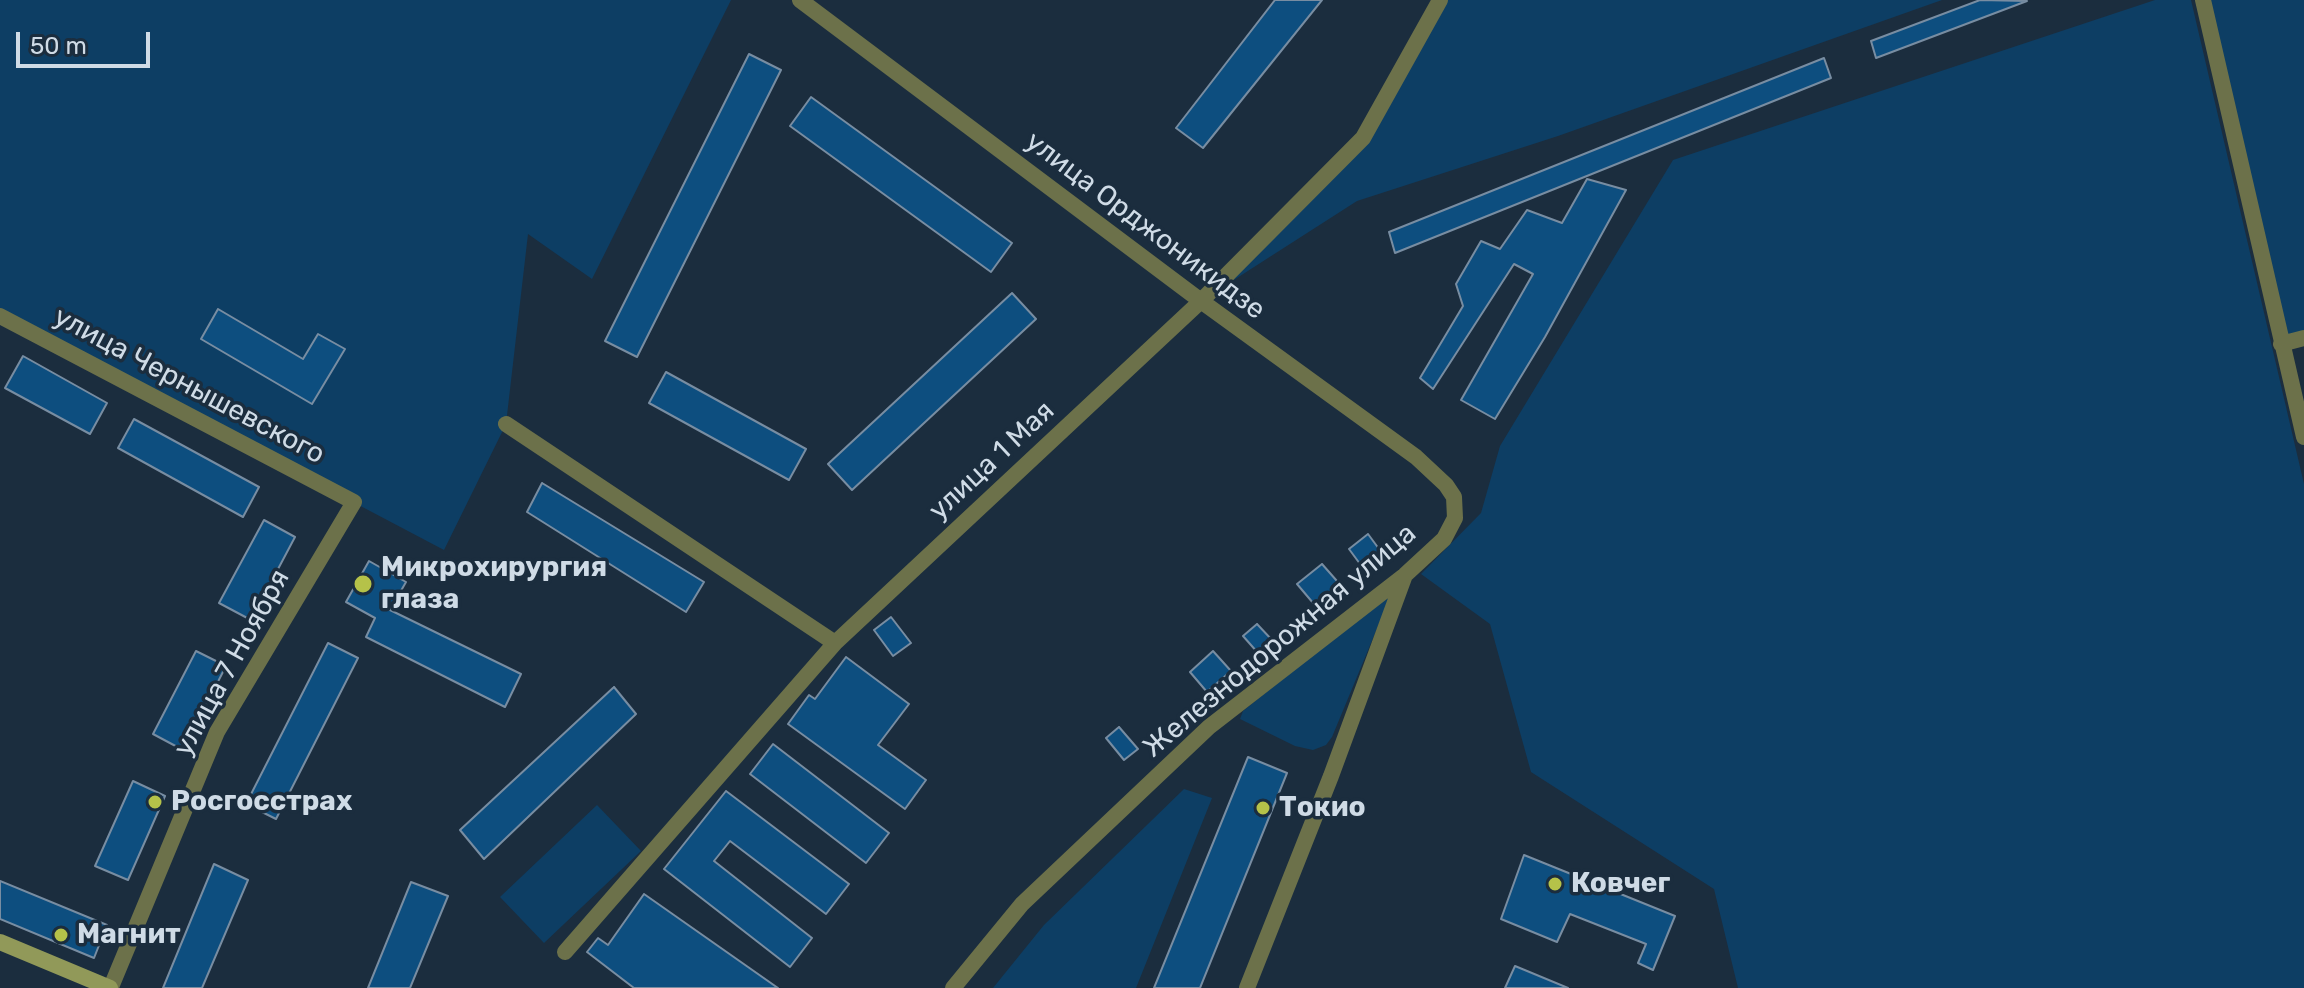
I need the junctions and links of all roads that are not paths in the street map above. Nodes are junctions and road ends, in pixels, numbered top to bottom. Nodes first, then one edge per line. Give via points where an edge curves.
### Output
1 (800, 0) edge
2 (1440, 0) edge
3 (2203, 0) edge
4 (1201, 301) junction
5 (0, 316) edge
6 (2304, 338) edge
7 (2281, 344) junction
8 (506, 424) dead end
9 (2304, 437) edge
10 (1454, 497) joint
11 (354, 502) joint
12 (1405, 575) junction
13 (835, 643) junction
14 (0, 942) edge
15 (565, 952) dead end
16 (111, 987) edge
17 (953, 988) edge
18 (1247, 988) edge

1 - 4 street, улица Орджоникидзе
2 - 4 street, улица 1 Мая via 1363,138
3 - 7 street
4 - 10 street, улица Орджоникидзе via 1416,457
4 - 13 street, улица 1 Мая
5 - 11 street, улица Чернышевского
6 - 7 street
7 - 9 street
8 - 13 street
10 - 12 street, Железнодорожная улица via 1455,518 1444,539
11 - 16 street, улица 7 Ноября via 217,732
12 - 17 street, Железнодорожная улица via 1209,727 1022,904
12 - 18 street
13 - 15 street, улица 1 Мая
14 - 16 main road

